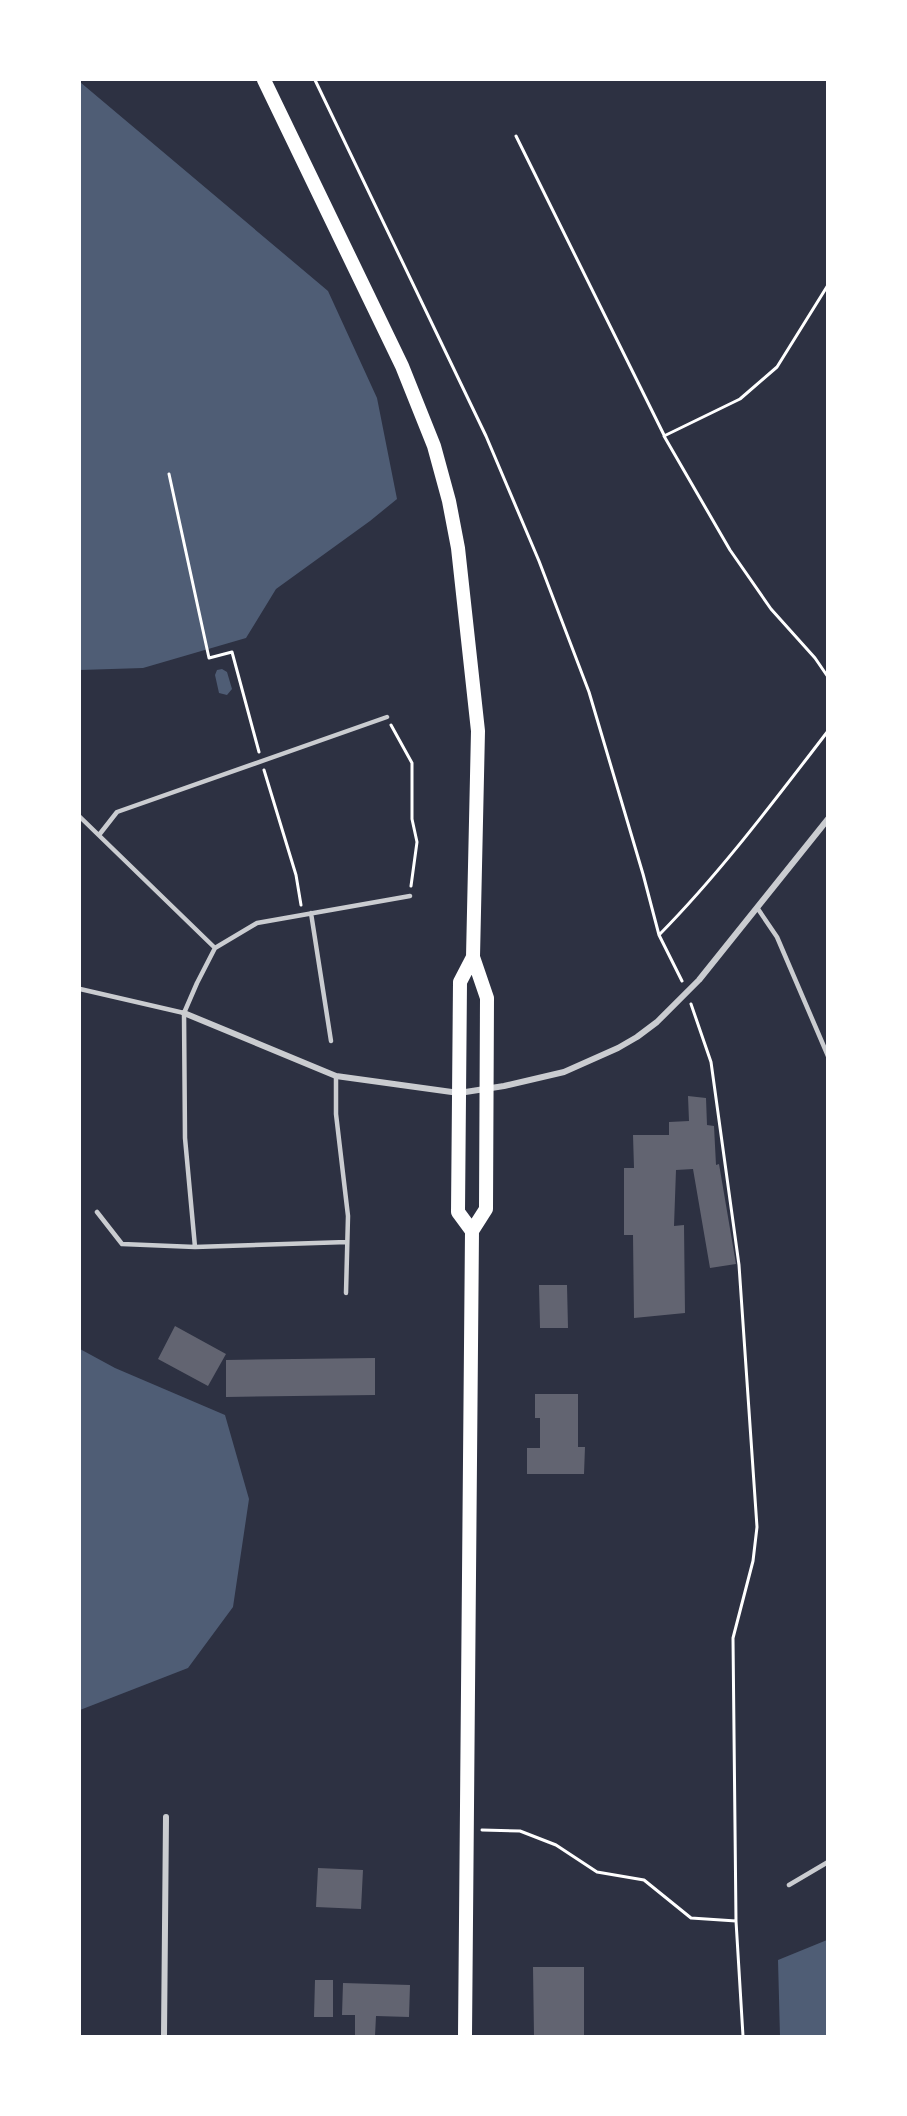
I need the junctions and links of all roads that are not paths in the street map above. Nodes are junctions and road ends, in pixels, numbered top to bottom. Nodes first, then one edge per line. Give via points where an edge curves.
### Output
1 (264, 80) edge
2 (387, 717) road end
3 (80, 817) edge
4 (828, 819) edge
5 (99, 835) junction
6 (410, 897) road end
7 (758, 909) junction
8 (311, 914) junction
9 (215, 948) junction
10 (473, 957) junction
11 (80, 989) edge
12 (184, 1013) junction
13 (331, 1041) dead end
14 (828, 1056) edge
15 (336, 1076) junction
16 (486, 1090) junction
17 (459, 1093) junction
18 (97, 1212) dead end
19 (472, 1231) junction
20 (347, 1242) junction
21 (195, 1247) junction
22 (346, 1293) dead end
23 (166, 1817) dead end
24 (828, 1862) edge
25 (789, 1885) dead end
26 (164, 2037) edge
27 (465, 2037) edge

1 - 10 highway via 402,366 434,446 449,501 458,548 478,731
2 - 5 lane via 117,812
3 - 5 lane
4 - 7 street
5 - 9 lane
6 - 8 lane
7 - 14 lane via 777,937
7 - 16 street via 687,992 637,1037 564,1072
8 - 9 lane via 257,923
8 - 13 lane
9 - 12 lane
10 - 16 highway via 487,998
10 - 17 highway via 460,982
11 - 12 lane
12 - 15 street
12 - 21 lane via 184,1138
15 - 17 street
15 - 20 lane
16 - 17 street
16 - 19 highway via 486,1209
17 - 19 highway via 458,1212
18 - 21 lane via 122,1244
19 - 27 highway
20 - 21 lane
20 - 22 lane
23 - 26 street
24 - 25 lane

